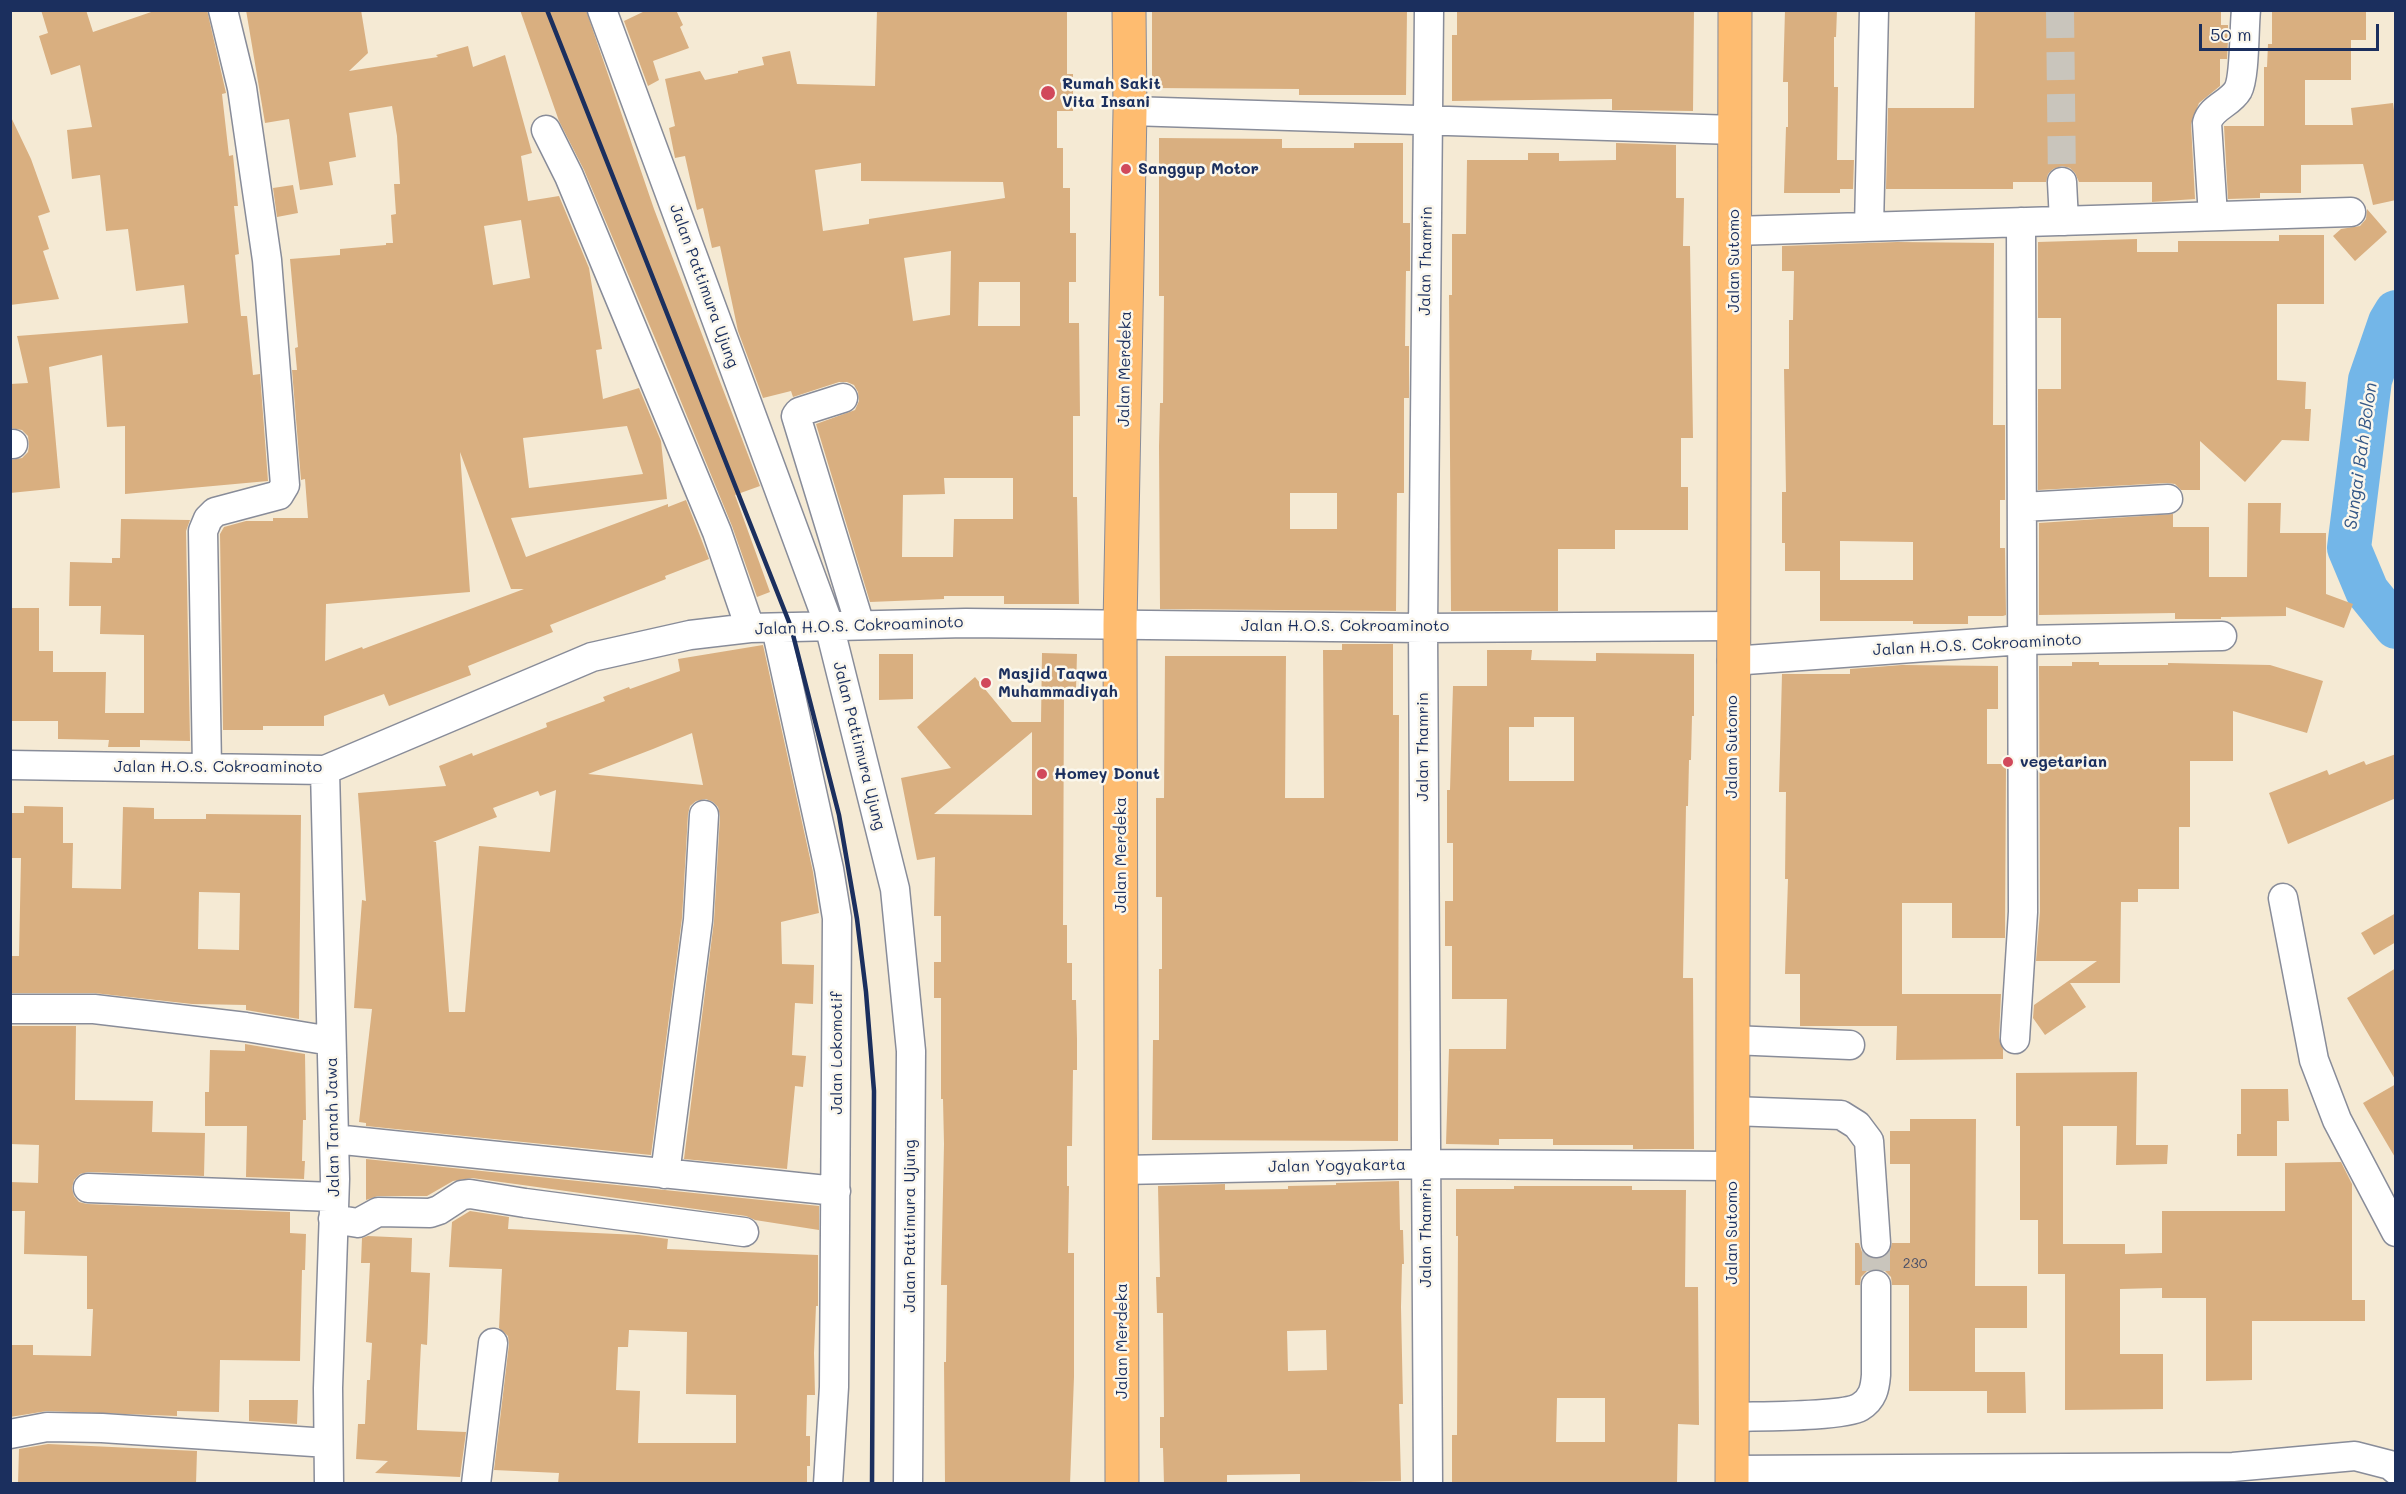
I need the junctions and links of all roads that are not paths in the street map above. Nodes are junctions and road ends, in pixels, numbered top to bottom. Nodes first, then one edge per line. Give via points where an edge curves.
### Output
1 (223, 10) edge
2 (602, 10) edge
3 (1129, 10) edge
4 (1429, 10) edge
5 (1735, 10) edge
6 (1874, 10) edge
7 (2246, 10) edge
8 (1130, 111) junction
9 (1427, 120) junction
10 (546, 130) dead end
11 (1735, 130) junction
12 (2062, 182) tunnel mouth
13 (2351, 212) dead end
14 (2213, 216) junction
15 (2064, 221) junction
16 (2021, 222) junction
17 (1869, 227) junction
18 (1734, 231) junction
19 (843, 398) dead end
20 (2168, 499) dead end
21 (2022, 507) junction
22 (860, 624) junction
23 (1120, 624) junction
24 (829, 625) junction
25 (1733, 626) junction
26 (1423, 627) junction
27 (763, 628) junction
28 (2222, 636) dead end
29 (2023, 640) junction
30 (1732, 661) junction
31 (10, 765) edge
32 (207, 768) junction
33 (325, 770) junction
34 (704, 815) dead end
35 (2283, 898) dead end
36 (10, 1009) edge
37 (2015, 1039) dead end
38 (1732, 1040) junction
39 (331, 1041) junction
40 (1850, 1045) dead end
41 (1732, 1111) junction
42 (334, 1139) junction
43 (1425, 1164) junction
44 (1732, 1166) junction
45 (1121, 1170) junction
46 (665, 1174) junction
47 (88, 1188) dead end
48 (836, 1191) junction
49 (334, 1208) junction
50 (744, 1232) dead end
51 (2396, 1232) edge
52 (1876, 1243) tunnel mouth
53 (1876, 1285) tunnel mouth
54 (493, 1343) dead end
55 (1732, 1417) junction
56 (10, 1434) edge
57 (328, 1443) junction
58 (2396, 1470) edge
59 (1732, 1477) edge
60 (329, 1484) edge
61 (476, 1484) edge
62 (828, 1484) edge
63 (908, 1484) edge
64 (1122, 1484) edge
65 (1428, 1484) edge

1 - 32 street via 242,88 267,260 285,485 279,495 214,512 203,531
2 - 24 street, Jalan Pattimura Ujung
3 - 8 main road, Jalan Merdeka
4 - 9 street, Jalan Thamrin
5 - 11 main road, Jalan Sutomo
6 - 17 street
7 - 14 street via 2240,84 2233,97 2209,116 2207,123
8 - 9 street
8 - 23 main road, Jalan Merdeka
9 - 11 street
9 - 26 street, Jalan Thamrin
10 - 27 street, Jalan Lokomotif via 569,176 717,532
11 - 18 main road, Jalan Sutomo
12 - 15 street
13 - 14 street
14 - 15 street
15 - 16 street
16 - 17 street
16 - 21 street
17 - 18 street
18 - 25 main road, Jalan Sutomo
19 - 22 street via 796,416
20 - 21 street
21 - 29 street
22 - 23 street, Jalan H.O.S. Cokroaminoto
22 - 24 street, Jalan H.O.S. Cokroaminoto
23 - 26 street, Jalan H.O.S. Cokroaminoto
23 - 45 main road, Jalan Merdeka
24 - 27 street, Jalan H.O.S. Cokroaminoto
24 - 63 street, Jalan Pattimura Ujung via 895,889 910,1039
25 - 26 street, Jalan H.O.S. Cokroaminoto
25 - 30 main road, Jalan Sutomo
26 - 43 street, Jalan Thamrin
27 - 33 street, Jalan H.O.S. Cokroaminoto via 690,635 592,657
27 - 48 street, Jalan Lokomotif via 830,869 837,918
28 - 29 street, Jalan H.O.S. Cokroaminoto
29 - 30 street, Jalan H.O.S. Cokroaminoto
29 - 37 street via 2024,912
30 - 38 main road, Jalan Sutomo
31 - 32 street, Jalan H.O.S. Cokroaminoto
32 - 33 street, Jalan H.O.S. Cokroaminoto
33 - 39 street, Jalan Tanah Jawa
34 - 46 street via 696,931
35 - 51 street via 2314,1060 2337,1120
36 - 39 street via 94,1009
38 - 40 street
38 - 41 main road, Jalan Sutomo
39 - 42 street, Jalan Tanah Jawa
41 - 44 main road, Jalan Sutomo
41 - 52 street via 1841,1115 1857,1125 1869,1141
42 - 46 street
42 - 49 street, Jalan Tanah Jawa
43 - 44 street, Jalan Yogyakarta
43 - 45 street, Jalan Yogyakarta
43 - 65 street, Jalan Thamrin
44 - 55 main road, Jalan Sutomo
45 - 64 main road, Jalan Merdeka
46 - 48 street
47 - 49 street
48 - 62 street, Jalan Lokomotif via 834,1387
49 - 50 street via 358,1223 378,1212 430,1213 470,1194
49 - 57 street, Jalan Tanah Jawa
53 - 55 street via 1876,1375 1869,1399 1859,1407 1834,1413
54 - 61 street
55 - 59 main road, Jalan Sutomo
56 - 57 street via 47,1427 102,1428
57 - 60 street, Jalan Tanah Jawa
58 - 59 street via 2355,1456 2233,1467

